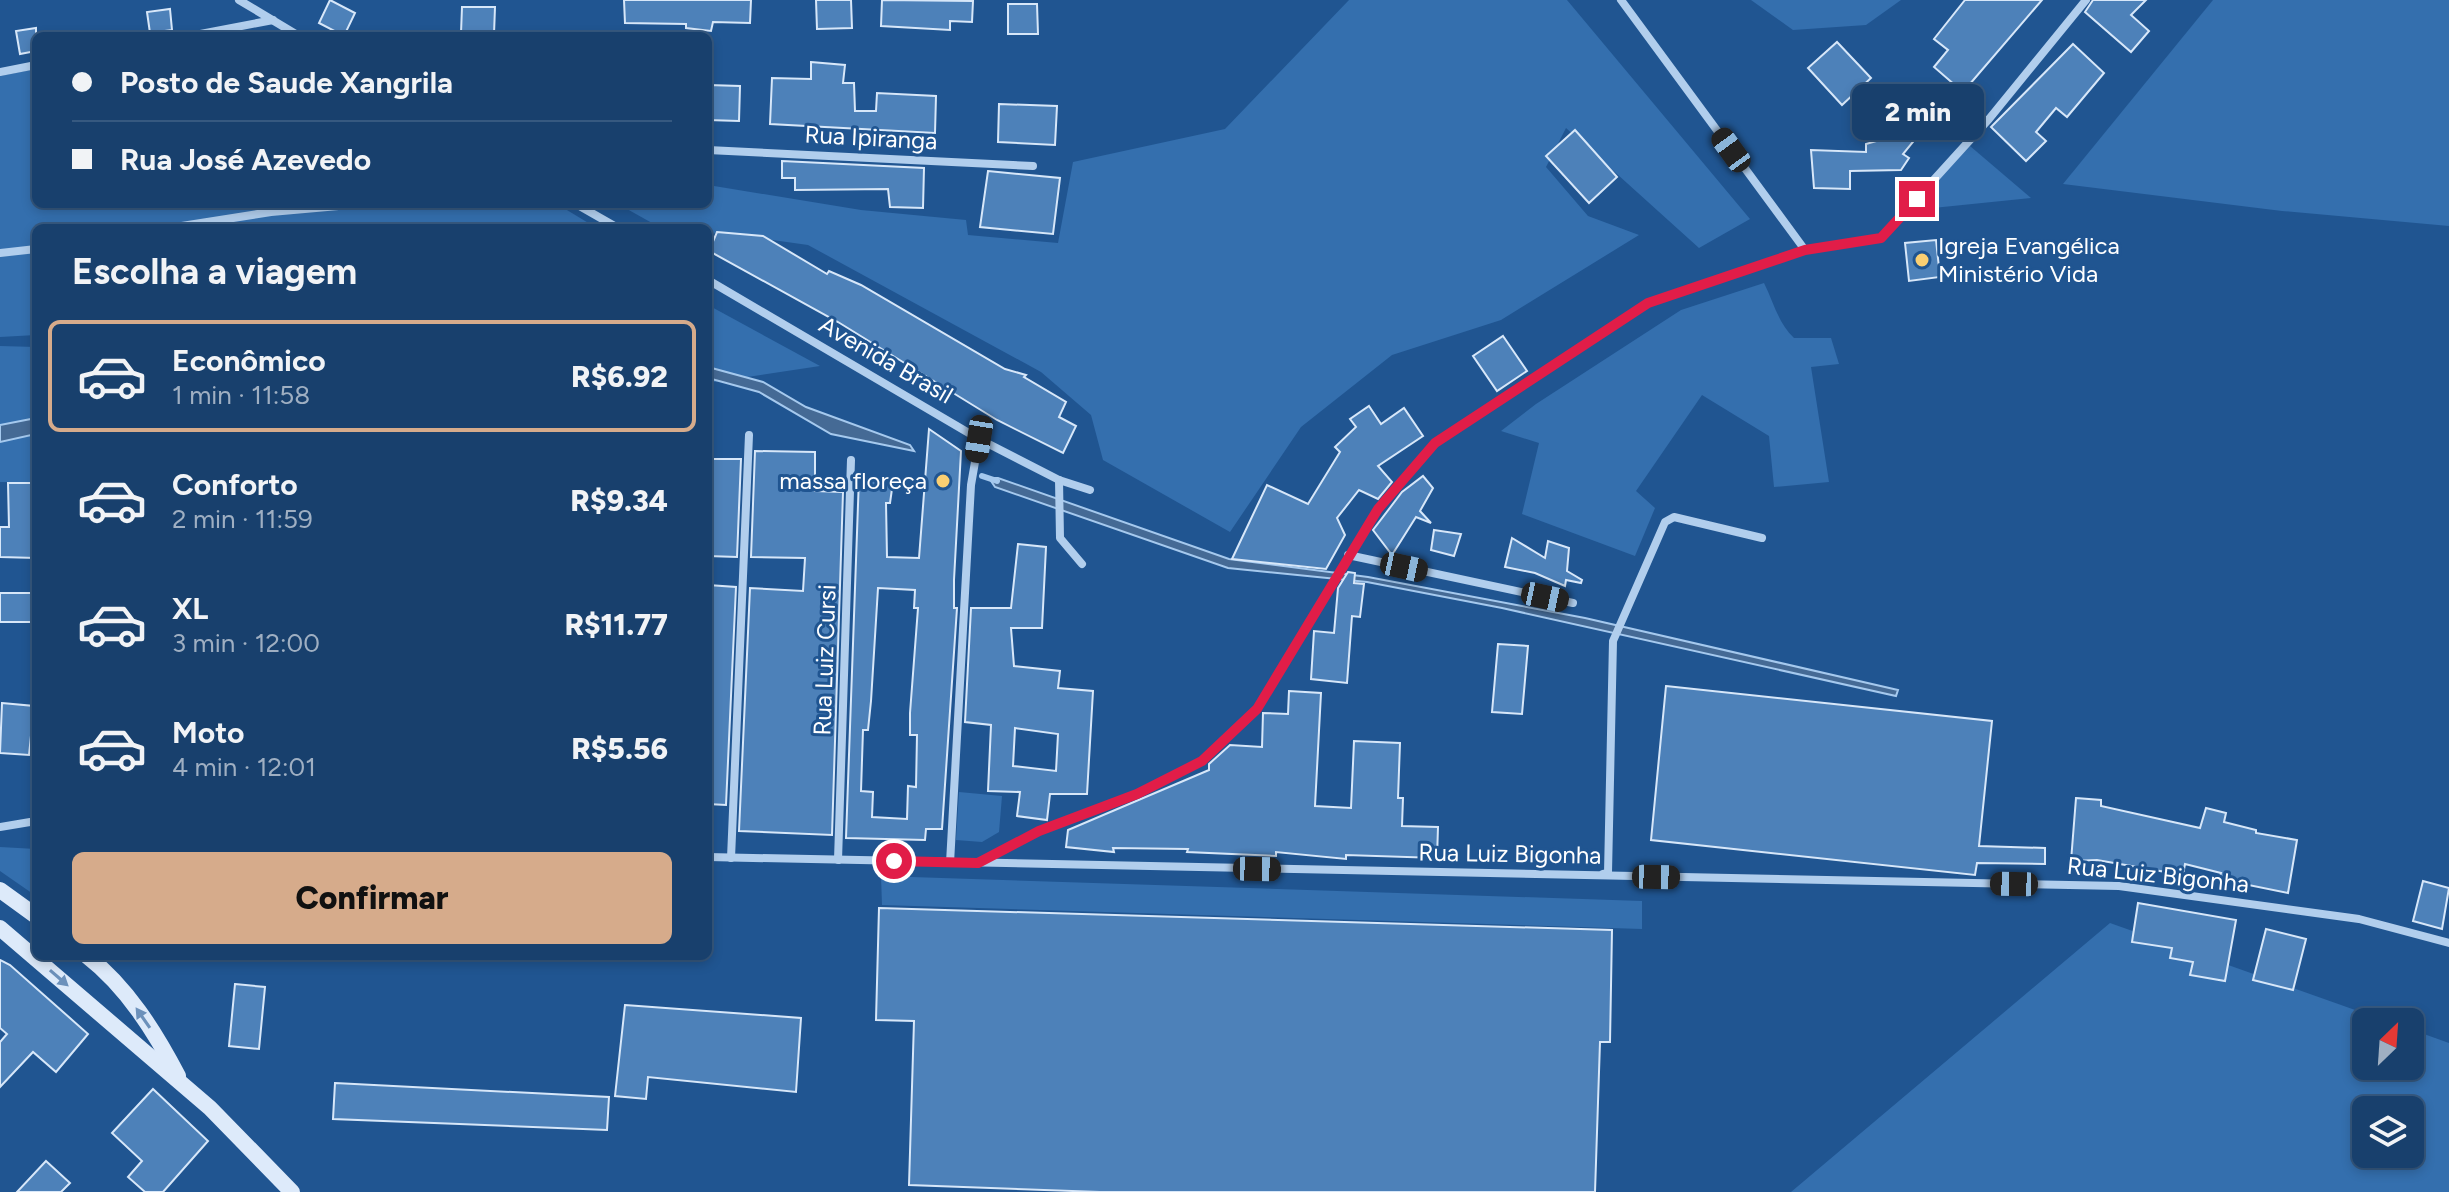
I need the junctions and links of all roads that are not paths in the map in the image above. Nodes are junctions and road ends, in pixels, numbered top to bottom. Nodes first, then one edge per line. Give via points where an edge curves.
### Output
1 (239, 0) edge
2 (1621, 0) edge
3 (2086, 0) edge
4 (273, 20) junction
5 (211, 32) edge
6 (292, 32) edge
7 (32, 66) edge
8 (0, 72) edge
9 (712, 150) edge
10 (1033, 166) dead end
11 (316, 208) edge
12 (583, 208) edge
13 (194, 224) edge
14 (611, 224) edge
15 (32, 249) edge
16 (1805, 250) junction
17 (0, 253) edge
18 (712, 282) edge
19 (749, 435) dead end
20 (979, 439) junction
21 (851, 460) dead end
22 (1059, 480) junction
23 (1090, 490) dead end
24 (1762, 538) dead end
25 (1348, 555) junction
26 (1082, 564) dead end
27 (1573, 603) dead end
28 (32, 822) edge
29 (0, 827) edge
30 (712, 857) edge
31 (731, 858) junction
32 (838, 860) junction
33 (950, 863) junction
34 (978, 863) junction
35 (1598, 876) junction
36 (0, 890) edge
37 (32, 913) edge
38 (0, 928) edge
39 (2449, 943) edge
40 (32, 955) edge
41 (38, 960) edge
42 (91, 960) edge
43 (183, 1084) junction
44 (292, 1192) edge

1 - 4 street
2 - 16 street
3 - 16 street via 1989,119 1881,238
4 - 5 street
4 - 6 street
7 - 8 street
9 - 10 street, Rua Ipiranga
11 - 13 street
12 - 14 street
15 - 17 street
16 - 25 street via 1648,303 1435,443 1378,509
18 - 20 street, Avenida Brasil
19 - 31 street
20 - 22 street, Avenida Brasil
20 - 33 street via 971,485
21 - 32 street, Rua Luiz Cursi
22 - 23 street, Avenida Brasil
22 - 26 street via 1060,538
24 - 35 street via 1669,519 1613,641 1608,873
25 - 27 street
25 - 34 street via 1257,709 1202,761
28 - 29 street
30 - 31 street, Rua Luiz Bigonha
31 - 32 street, Rua Luiz Bigonha
32 - 33 street, Rua Luiz Bigonha
33 - 34 street, Rua Luiz Bigonha
34 - 35 street, Rua Luiz Bigonha
35 - 39 street, Rua Luiz Bigonha via 2119,886 2359,919
36 - 37 street
38 -> 40 street
41 -> 43 street
43 -> 42 street via 129,998
43 - 44 street

